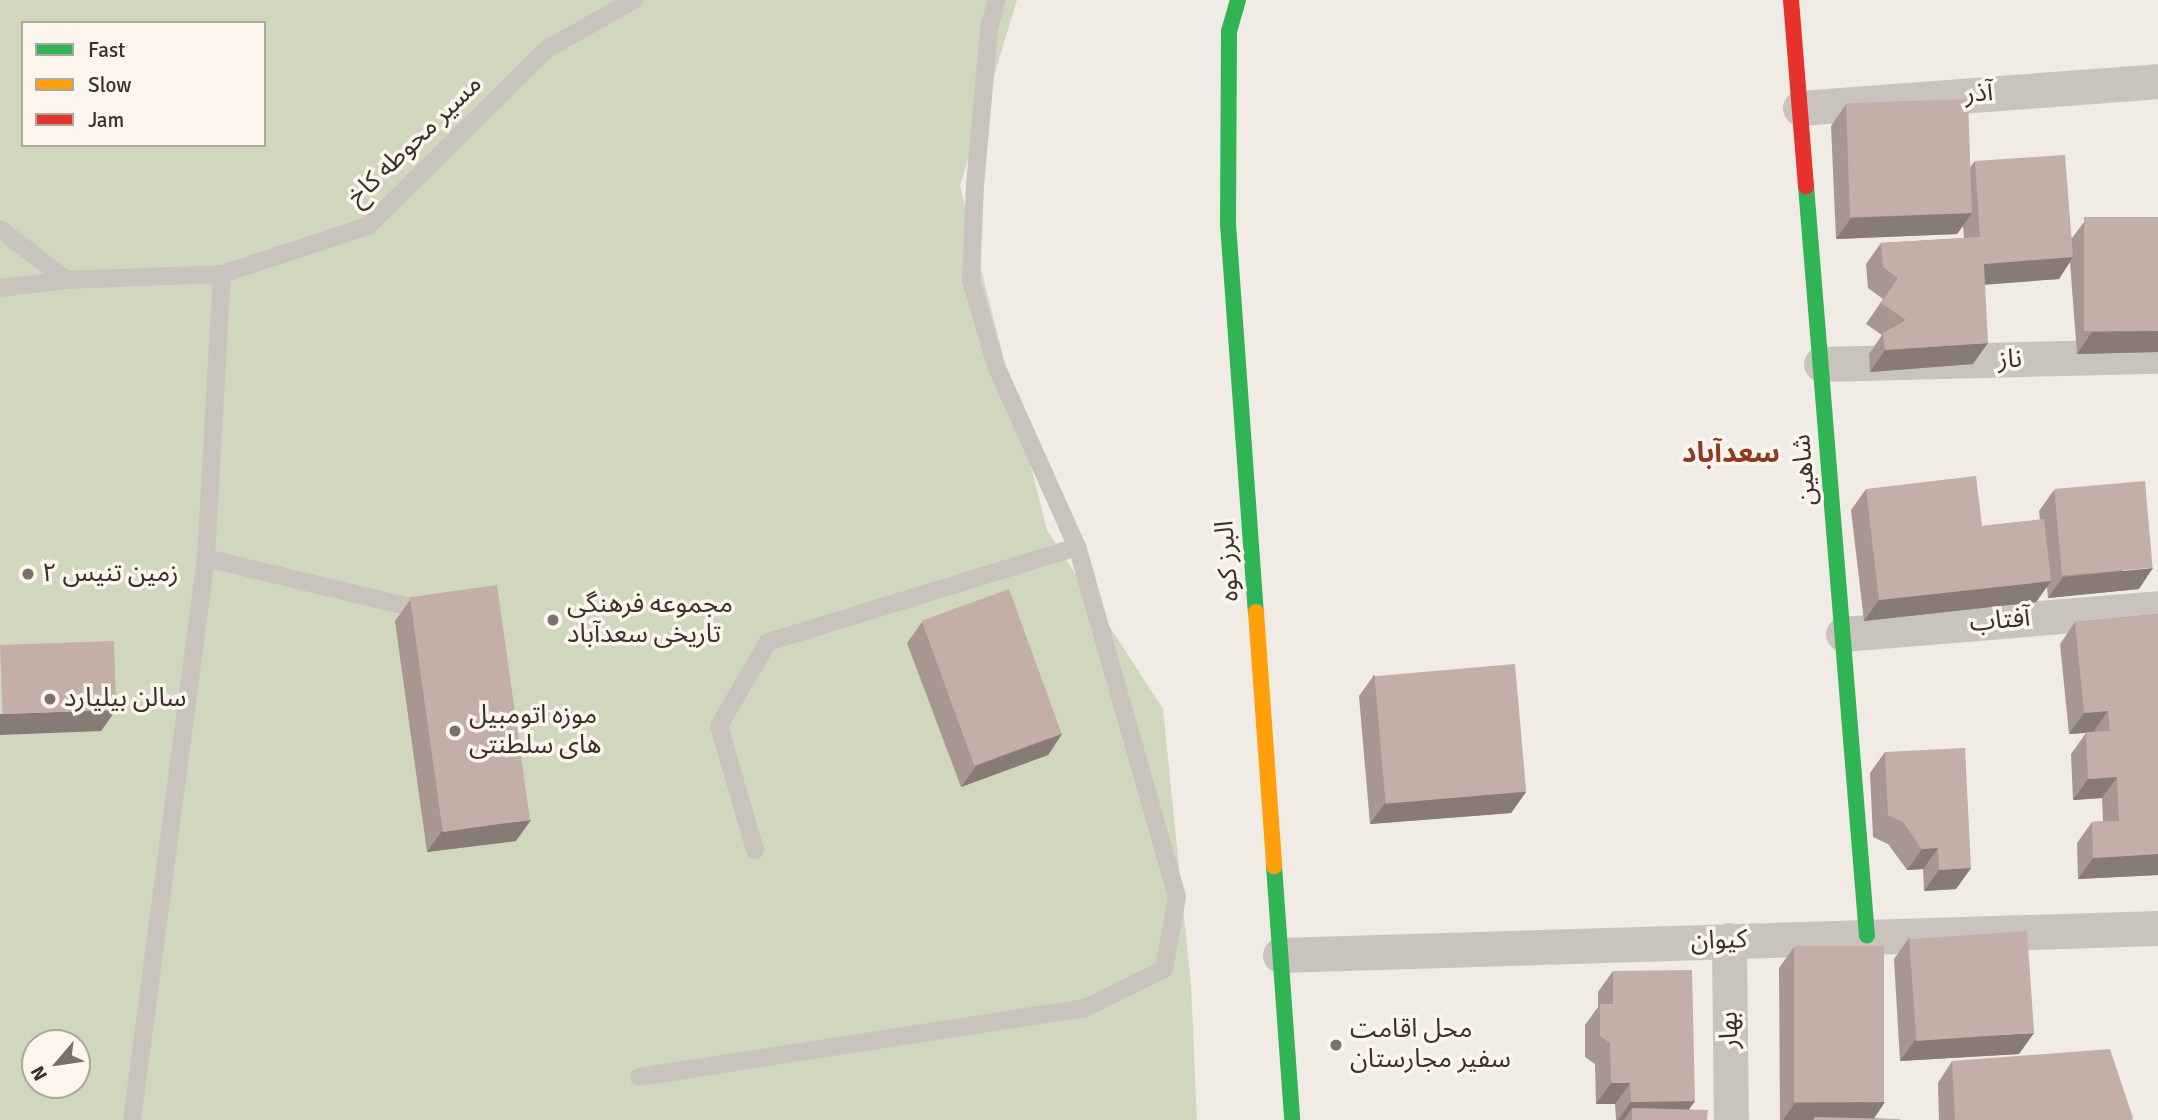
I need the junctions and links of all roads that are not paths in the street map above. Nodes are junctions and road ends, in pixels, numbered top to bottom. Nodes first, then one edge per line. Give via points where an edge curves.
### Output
1 (634, 0) edge
2 (997, 0) edge
3 (1238, 0) edge
4 (1791, 0) edge
5 (2158, 80) edge
6 (1800, 108) junction
7 (0, 229) edge
8 (222, 274) junction
9 (66, 280) junction
10 (0, 288) edge
11 (2158, 356) edge
12 (1821, 364) junction
13 (1077, 548) junction
14 (206, 558) junction
15 (2158, 608) edge
16 (439, 614) edge
17 (1843, 634) junction
18 (755, 850) dead end
19 (2158, 928) edge
20 (1867, 936) junction
21 (1729, 940) junction
22 (1280, 955) junction
23 (639, 1077) dead end
24 (132, 1120) edge
25 (1292, 1120) edge
26 (1731, 1120) edge

1 - 8 lane, مسیر محوطه کاخ via 547,49 368,226
2 - 13 lane via 989,29 971,280 996,366
3 - 22 street, البرز کوه via 1229,32 1228,224
4 - 6 street, شاهین
5 - 6 street, آذر
6 - 12 street, شاهین
7 - 9 lane
8 - 9 lane, مسیر محوطه کاخ
8 - 14 lane
9 - 10 lane, مسیر محوطه کاخ
11 - 12 street, ناز
12 - 17 street, شاهین
13 - 18 lane via 768,642 719,726
13 - 23 lane via 1177,897 1164,969 1086,1008
14 - 16 lane
14 - 24 lane
15 - 17 street, آفتاب
17 - 20 street, شاهین
19 - 20 street, کیوان
20 - 21 street, کیوان
21 - 22 street, کیوان
21 - 26 street, بهار
22 - 25 street, البرز کوه

